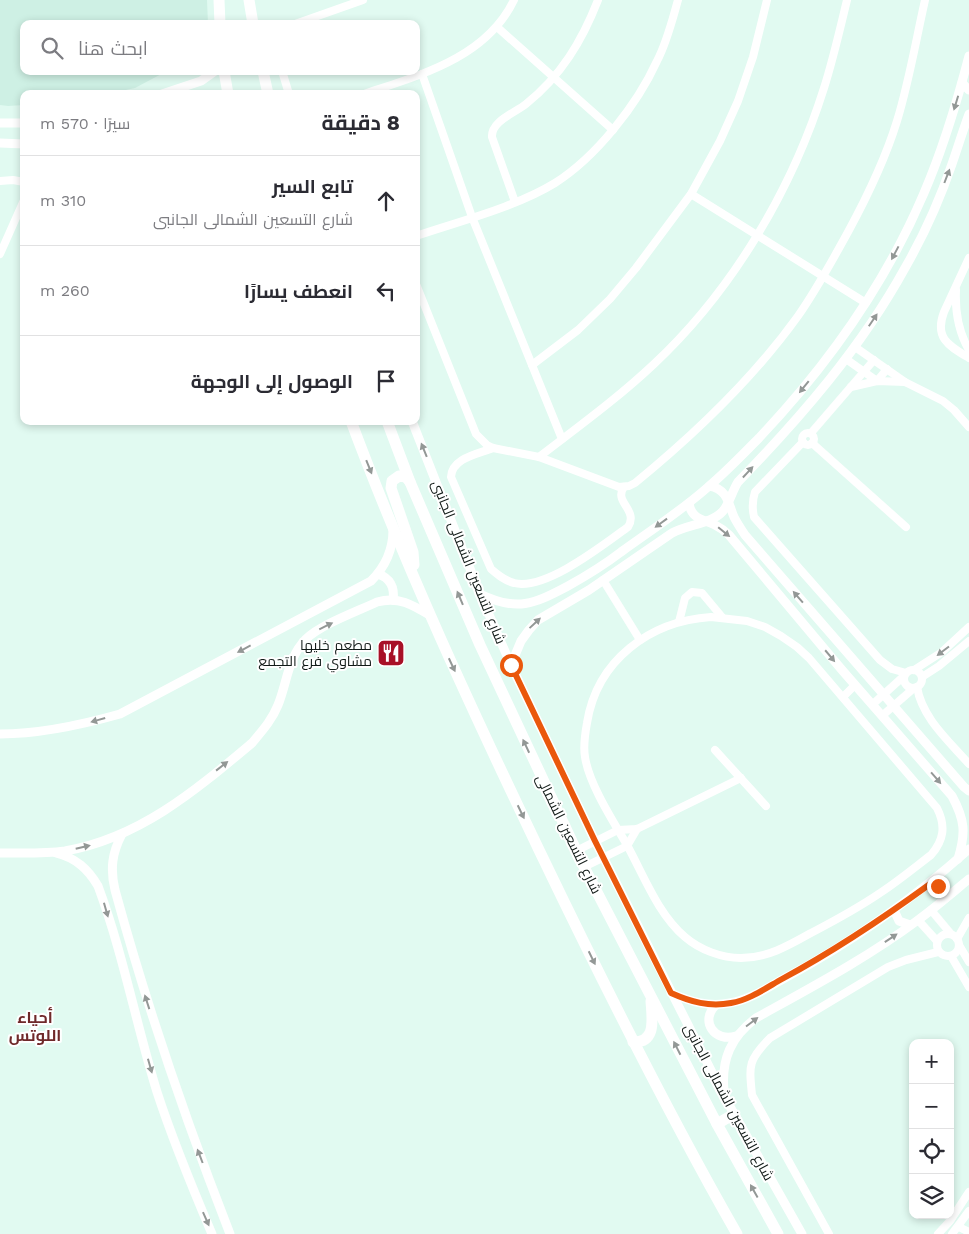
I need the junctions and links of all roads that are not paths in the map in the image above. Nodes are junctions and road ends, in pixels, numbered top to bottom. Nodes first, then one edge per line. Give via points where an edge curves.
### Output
1 (219, 0) edge
2 (249, 0) edge
3 (363, 0) edge
4 (514, 0) edge
5 (598, 0) edge
6 (678, 0) edge
7 (767, 0) edge
8 (847, 0) edge
9 (925, 0) edge
10 (220, 20) edge
11 (252, 20) edge
12 (306, 20) edge
13 (497, 26) junction
14 (969, 56) edge
15 (422, 74) joint
16 (210, 75) edge
17 (225, 75) edge
18 (264, 75) edge
19 (283, 75) edge
20 (419, 75) edge
21 (554, 79) junction
22 (962, 83) junction
23 (191, 90) edge
24 (227, 90) edge
25 (267, 90) edge
26 (288, 90) edge
27 (376, 90) edge
28 (969, 90) edge
29 (969, 114) edge
30 (0, 123) edge
31 (20, 123) edge
32 (613, 130) junction
33 (0, 143) edge
34 (20, 144) edge
35 (0, 181) edge
36 (20, 181) edge
37 (691, 194) junction
38 (515, 202) junction
39 (20, 209) edge
40 (472, 217) junction
41 (420, 235) edge
42 (757, 235) junction
43 (0, 254) edge
44 (969, 258) edge
45 (824, 277) junction
46 (957, 284) junction
47 (420, 294) edge
48 (866, 303) junction
49 (855, 347) junction
50 (969, 350) edge
51 (969, 358) edge
52 (846, 360) junction
53 (874, 360) junction
54 (532, 365) junction
55 (887, 369) junction
56 (864, 372) junction
57 (877, 381) junction
58 (905, 382) junction
59 (852, 387) junction
60 (353, 425) edge
61 (389, 425) edge
62 (414, 425) edge
63 (969, 427) edge
64 (811, 433) junction
65 (562, 439) junction
66 (803, 442) junction
67 (812, 443) junction
68 (494, 448) junction
69 (539, 457) junction
70 (410, 482) junction
71 (710, 486) junction
72 (624, 487) junction
73 (729, 502) junction
74 (689, 503) junction
75 (705, 521) junction
76 (393, 525) junction
77 (906, 528) dead end
78 (412, 571) junction
79 (378, 574) junction
80 (603, 580) junction
81 (480, 594) junction
82 (393, 600) junction
83 (542, 600) junction
84 (549, 612) junction
85 (431, 616) junction
86 (722, 617) junction
87 (679, 622) junction
88 (969, 627) edge
89 (640, 640) junction
90 (969, 641) edge
91 (511, 665) junction
92 (842, 670) junction
93 (908, 673) junction
94 (922, 677) junction
95 (830, 682) junction
96 (855, 685) junction
97 (916, 688) junction
98 (883, 695) junction
99 (843, 697) junction
100 (872, 704) junction
101 (893, 706) junction
102 (883, 715) junction
103 (0, 734) edge
104 (715, 750) dead end
105 (969, 764) edge
106 (741, 778) junction
107 (969, 791) edge
108 (766, 806) dead end
109 (637, 829) junction
110 (618, 830) junction
111 (122, 834) junction
112 (595, 841) junction
113 (627, 846) junction
114 (969, 849) edge
115 (576, 851) junction
116 (53, 852) junction
117 (0, 853) edge
118 (603, 858) junction
119 (958, 859) junction
120 (584, 867) junction
121 (969, 879) edge
122 (930, 884) junction
123 (942, 900) junction
124 (894, 910) junction
125 (931, 910) junction
126 (969, 918) edge
127 (914, 923) junction
128 (956, 939) junction
129 (937, 941) junction
130 (938, 952) junction
131 (951, 956) junction
132 (969, 962) edge
133 (969, 987) edge
134 (671, 993) junction
135 (651, 998) junction
136 (716, 1005) junction
137 (736, 1036) junction
138 (633, 1042) junction
139 (724, 1096) junction
140 (734, 1114) junction
141 (716, 1124) junction
142 (969, 1192) edge
143 (969, 1211) edge
144 (959, 1227) junction
145 (969, 1232) edge
146 (212, 1234) edge
147 (230, 1234) edge
148 (737, 1234) edge
149 (778, 1234) edge
150 (802, 1234) edge
151 (829, 1234) edge
152 (938, 1234) edge
153 (952, 1234) edge

1 - 10 main road
2 - 11 main road
3 - 12 street
4 - 13 street
5 - 21 street via 573,52
6 - 32 street via 658,61
7 - 37 street via 738,101
8 - 42 street via 812,122 785,186
9 - 45 street via 905,92 881,166
13 - 15 street via 461,56
13 - 21 street
14 - 22 street
15 - 40 street
16 - 23 street
17 - 24 main road
18 - 25 main road
19 - 26 street
20 - 27 street
21 - 32 street
21 - 38 street via 492,130
22 - 28 street
22 -> 48 street via 925,192 892,260
49 -> 29 street via 906,267 939,198
30 - 31 street
32 - 38 street via 587,158 555,183
33 - 34 street
35 - 36 street
37 - 42 street
37 - 54 street via 610,299 578,330
38 - 40 street
39 - 43 street
40 - 41 street
40 - 54 street
42 - 45 street
42 - 65 street via 727,280 670,348 609,404
44 - 46 street
45 - 48 street
45 - 72 street via 765,358 718,409 669,455 635,483
46 - 50 street via 958,320
46 - 51 street via 940,328 947,343
47 - 68 street via 476,434
48 -> 71 street via 841,341 787,408
49 - 52 street
49 - 53 street
52 - 56 street
73 -> 52 street via 738,482
53 - 55 street
53 - 56 street
54 - 65 street
55 - 57 street
55 - 58 street
56 - 57 street
56 - 59 street
57 - 58 street
57 - 59 street
58 - 63 street via 943,401
59 - 64 street
60 -> 76 main road
61 - 70 main road, شارع التسعين الشمالى
81 -> 62 street, شارع التسعين الشمالى الجانبى
64 - 66 street via 804,435
64 - 67 street via 814,436
65 - 69 street
66 - 67 street
66 - 93 street via 755,492 752,500 754,517 880,660 892,669
67 - 77 street
68 - 69 street
68 - 72 street via 456,463 451,477 491,569 514,583 541,581 586,557 628,528 631,515 620,492
69 - 72 street
70 - 78 main road via 399,476 390,488 413,552
115 -> 70 main road, شارع التسعين الشمالى via 480,645
71 - 73 street via 720,489
71 - 74 street
73 - 75 street via 720,515
98 -> 73 street via 745,535
74 - 75 street via 695,517
74 -> 83 street via 597,570
75 - 80 street via 672,533
75 -> 92 street via 729,535
76 - 78 main road
76 - 79 street via 390,551
78 - 85 main road
79 - 82 street via 391,584
79 -> 103 street via 360,588 120,714 59,729
80 - 84 street
80 - 89 street
81 - 83 street via 516,605
81 - 91 street, شارع التسعين الشمالى الجانبى
82 - 85 street via 408,603
111 -> 82 street via 162,814 252,743 274,714 294,655 307,638 377,602
83 - 84 street
91 -> 84 street via 528,630
85 -> 138 main road via 502,772
86 - 87 street
86 - 87 street via 702,594 692,592 685,598
86 - 95 street via 747,621 781,636 809,658
87 - 89 street
88 -> 93 street via 942,652
89 - 110 street via 607,671 591,705 585,734 585,757 590,776
90 - 94 street
91 - 112 street, شارع التسعين الشمالى الجانبى
92 - 95 street
92 - 96 street
93 - 94 street via 920,673
93 - 97 street via 906,685
93 - 98 street
94 - 97 street
95 - 99 street
96 - 99 street
96 - 100 street
97 - 101 street
97 - 105 street via 928,716
98 - 100 street
98 - 101 street
99 - 113 street via 942,817 943,832 938,847 881,893 777,952 759,957 721,956 687,939 673,926
100 - 102 street
101 - 102 street
101 - 107 street
102 -> 119 street via 952,796 960,811 964,827
104 - 106 street
106 - 108 street
106 - 109 street
109 - 110 street
109 - 113 street
110 - 112 street
110 - 113 street
116 -> 111 street via 92,845
147 -> 111 street via 159,1040 112,879 113,855
112 - 115 street
112 - 118 street, شارع التسعين الشمالى الجانبى
113 - 118 street
114 - 119 street
115 - 120 main road, شارع التسعين الشمالى
116 - 117 street
116 -> 146 street via 80,864 98,886 166,1117
118 - 120 street
118 - 134 street, شارع التسعين الشمالى الجانبى
119 - 122 street
120 - 135 main road, شارع التسعين الشمالى
121 - 123 street
122 - 123 street via 941,888
122 - 124 street
123 - 125 street
124 - 127 street via 899,921
124 - 136 street via 826,956 746,999
125 - 127 street
125 - 128 street
126 - 128 street
127 - 129 street
137 -> 127 street via 756,1018 836,974
128 - 129 street via 941,936
128 - 131 street via 957,952
128 - 132 street
129 - 130 street
130 - 131 street
130 - 151 street via 888,967 770,1038 756,1052 750,1069 752,1095
131 - 133 street
134 - 136 street via 700,1004
134 - 139 street, شارع التسعين الشمالى الجانبى
135 - 138 main road via 650,1036
141 -> 135 main road, شارع التسعين الشمالى
136 - 137 street via 709,1015 714,1032 724,1038
137 - 139 street via 722,1075
138 - 148 main road
139 - 140 street, شارع التسعين الشمالى الجانبى
140 - 141 main road
140 - 150 street, شارع التسعين الشمالى الجانبى
149 -> 141 main road, شارع التسعين الشمالى
142 - 152 street
143 - 144 street
144 - 145 street
144 - 153 street

